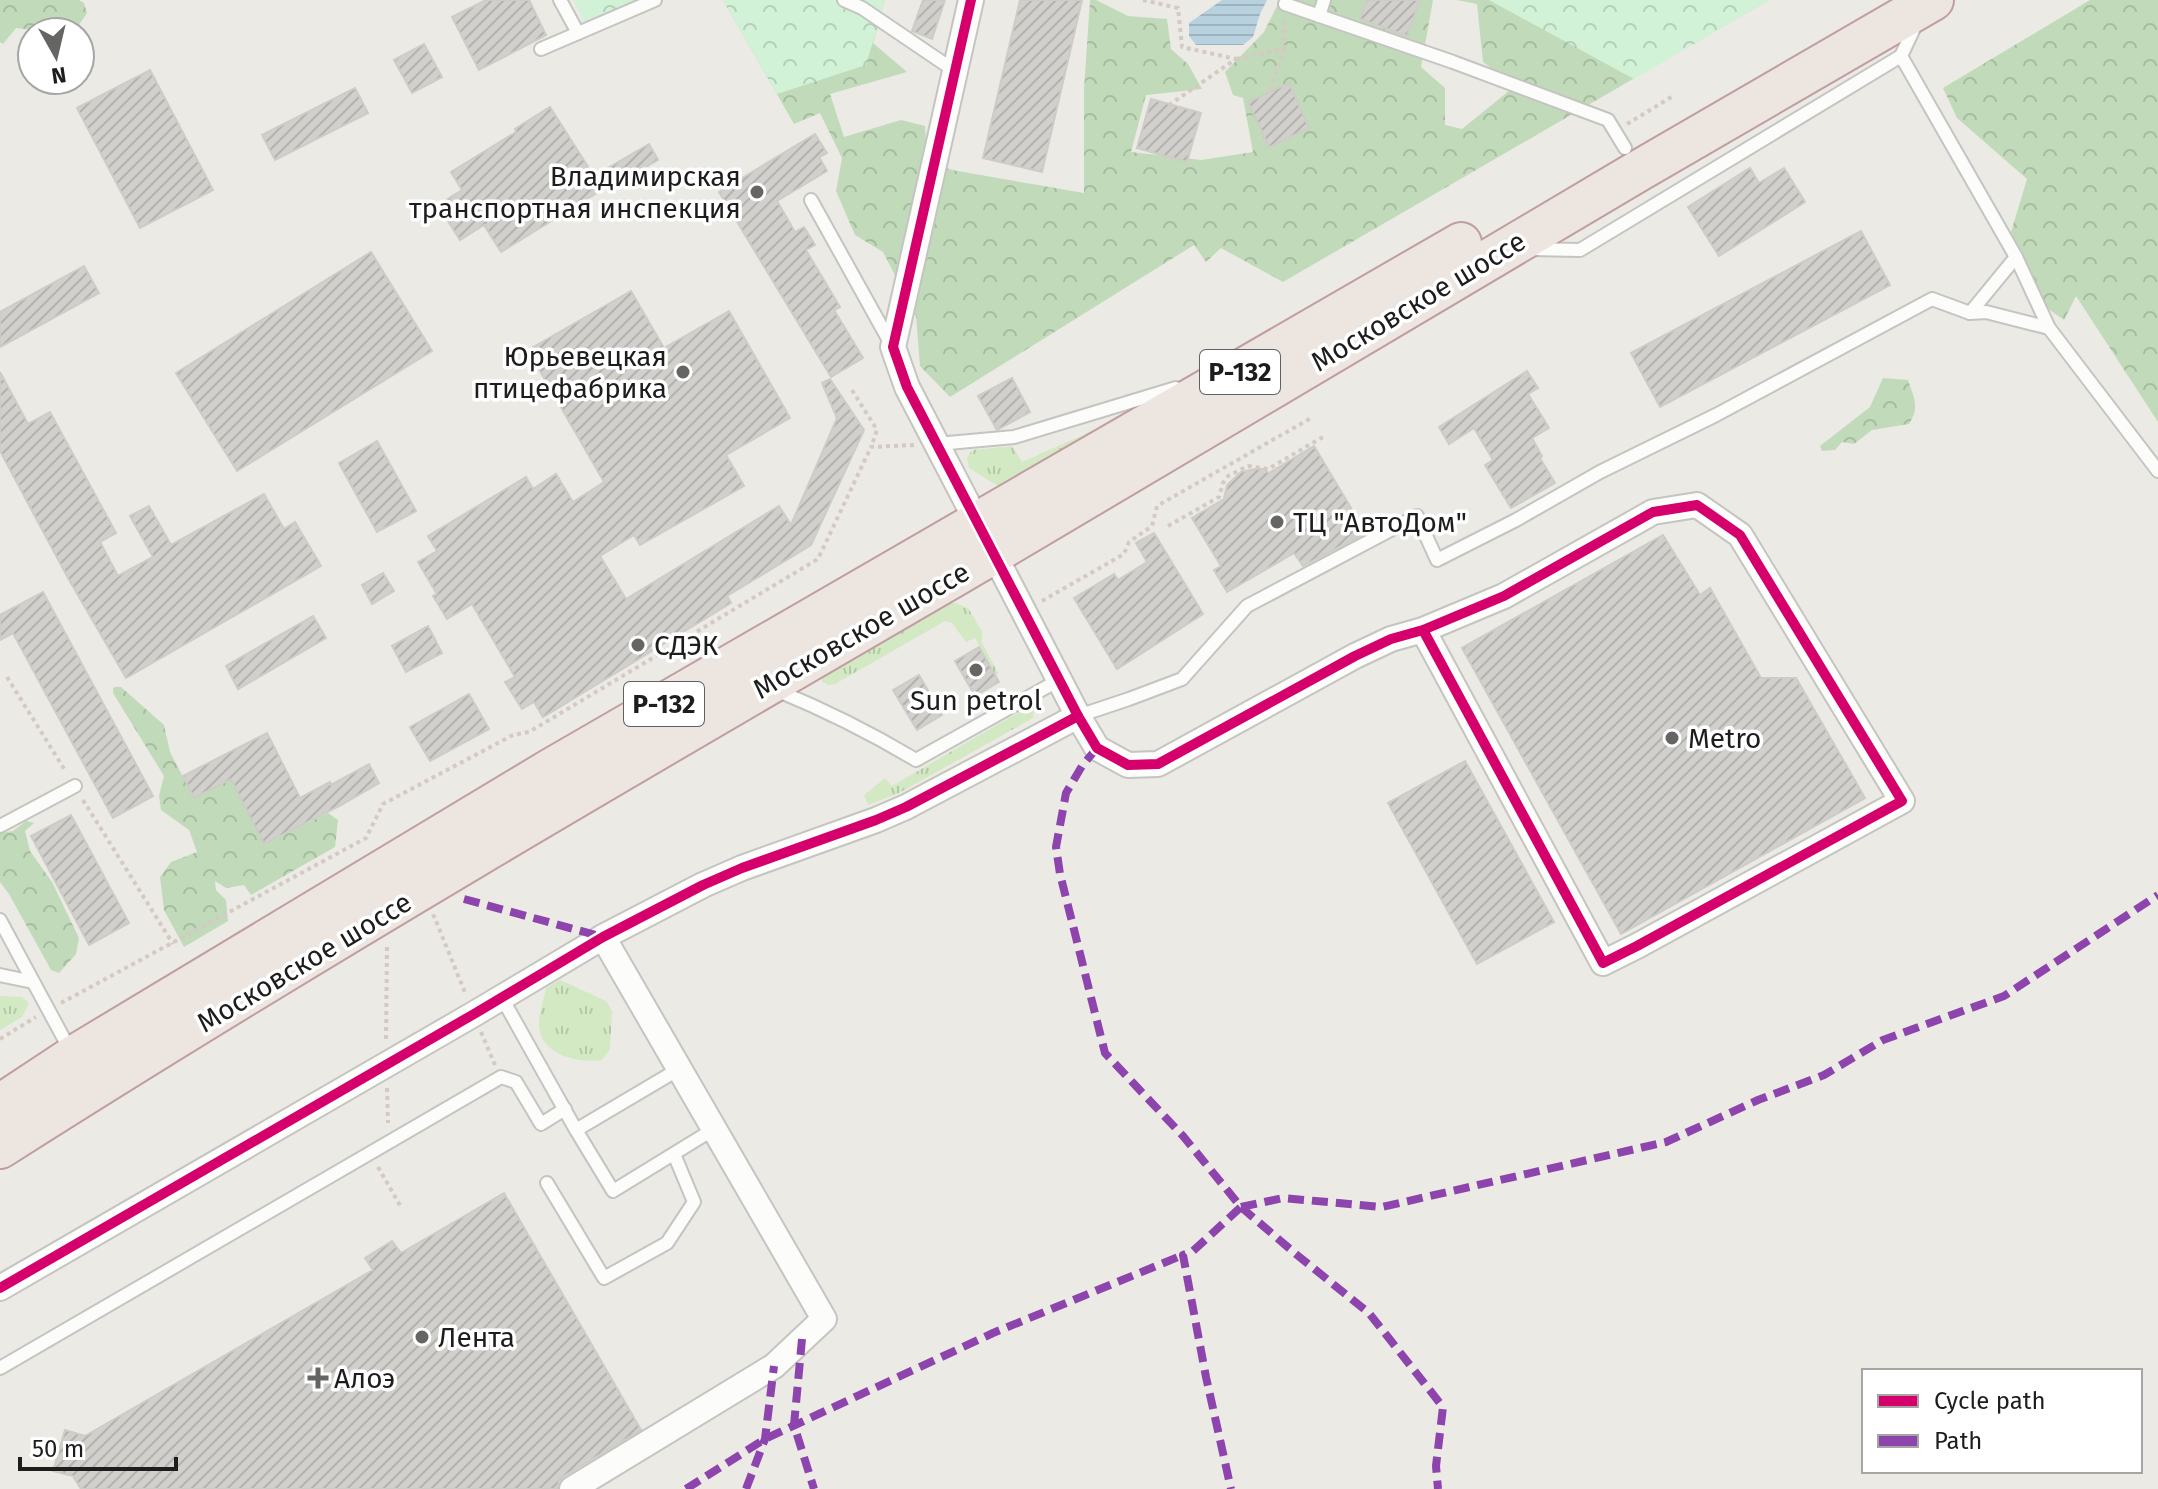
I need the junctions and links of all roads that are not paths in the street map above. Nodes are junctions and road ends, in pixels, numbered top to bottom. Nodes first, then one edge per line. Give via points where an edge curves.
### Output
1 (560, 0) edge
2 (655, 0) edge
3 (844, 0) edge
4 (971, 0) edge
5 (1324, 0) edge
6 (1884, 0) edge
7 (1929, 2) edge
8 (1285, 4) road end
9 (1319, 16) junction
10 (578, 33) junction
11 (541, 49) dead end
12 (1901, 56) junction
13 (955, 71) junction
14 (1620, 140) junction
15 (811, 200) dead end
16 (1506, 249) junction
17 (2016, 257) junction
18 (1970, 313) junction
19 (2049, 328) junction
20 (893, 347) junction
21 (1266, 357) junction
22 (937, 444) junction
23 (2158, 471) edge
24 (986, 538) junction
25 (1423, 630) junction
26 (1059, 680) junction
27 (766, 685) junction
28 (1078, 716) junction
29 (75, 786) road end
30 (0, 826) edge
31 (0, 920) edge
32 (603, 937) junction
33 (0, 974) edge
34 (33, 982) junction
35 (502, 998) junction
36 (74, 1056) junction
37 (679, 1069) junction
38 (0, 1105) edge
39 (565, 1109) junction
40 (714, 1129) junction
41 (576, 1130) junction
42 (0, 1148) edge
43 (674, 1154) junction
44 (547, 1183) dead end
45 (0, 1288) edge
46 (0, 1368) edge
47 (572, 1489) edge

1 - 10 lane
2 - 10 lane
3 - 13 lane
4 - 13 street
5 - 9 lane
6 - 14 highway, Московское шоссе / Р-132
7 - 12 lane
7 - 16 highway, Московское шоссе / Р-132
8 - 9 lane
9 - 14 lane via 1608,120
10 - 11 lane
12 - 16 lane via 1580,250
12 - 17 lane
13 - 20 street
14 - 21 highway, Московское шоссе / Р-132
15 - 20 lane
16 - 24 highway, Московское шоссе / Р-132
17 - 18 lane
17 - 19 lane
18 - 19 lane
18 - 28 lane via 1932,299 1437,560 1417,516 1247,606 1182,679
19 - 23 lane
20 - 22 street
21 - 22 lane via 1014,437
21 - 24 highway, Московское шоссе / Р-132
22 - 24 street
24 - 26 street
24 - 27 highway, Московское шоссе / Р-132
24 - 36 highway, Московское шоссе / Р-132 via 551,769
25 - 25 street via 1504,596 1653,512 1697,505 1740,535 1902,801 1603,963
25 - 28 street via 1355,656 1158,764 1128,765 1097,748
26 - 27 lane via 916,760 819,707
26 - 28 street
27 - 42 highway, Московское шоссе / Р-132
28 - 32 street via 896,811 742,868
29 - 30 lane
31 - 34 lane
32 - 35 street
32 - 37 street
33 - 34 lane
34 - 36 lane
35 - 39 lane
35 - 45 street
36 - 38 highway, Московское шоссе / Р-132
37 - 40 street
37 - 41 lane
39 - 41 lane
39 - 46 lane via 541,1124 516,1082 501,1077
40 - 43 lane
40 - 47 street via 824,1319 774,1366
41 - 43 lane via 613,1191
43 - 44 lane via 694,1202 667,1243 604,1278

